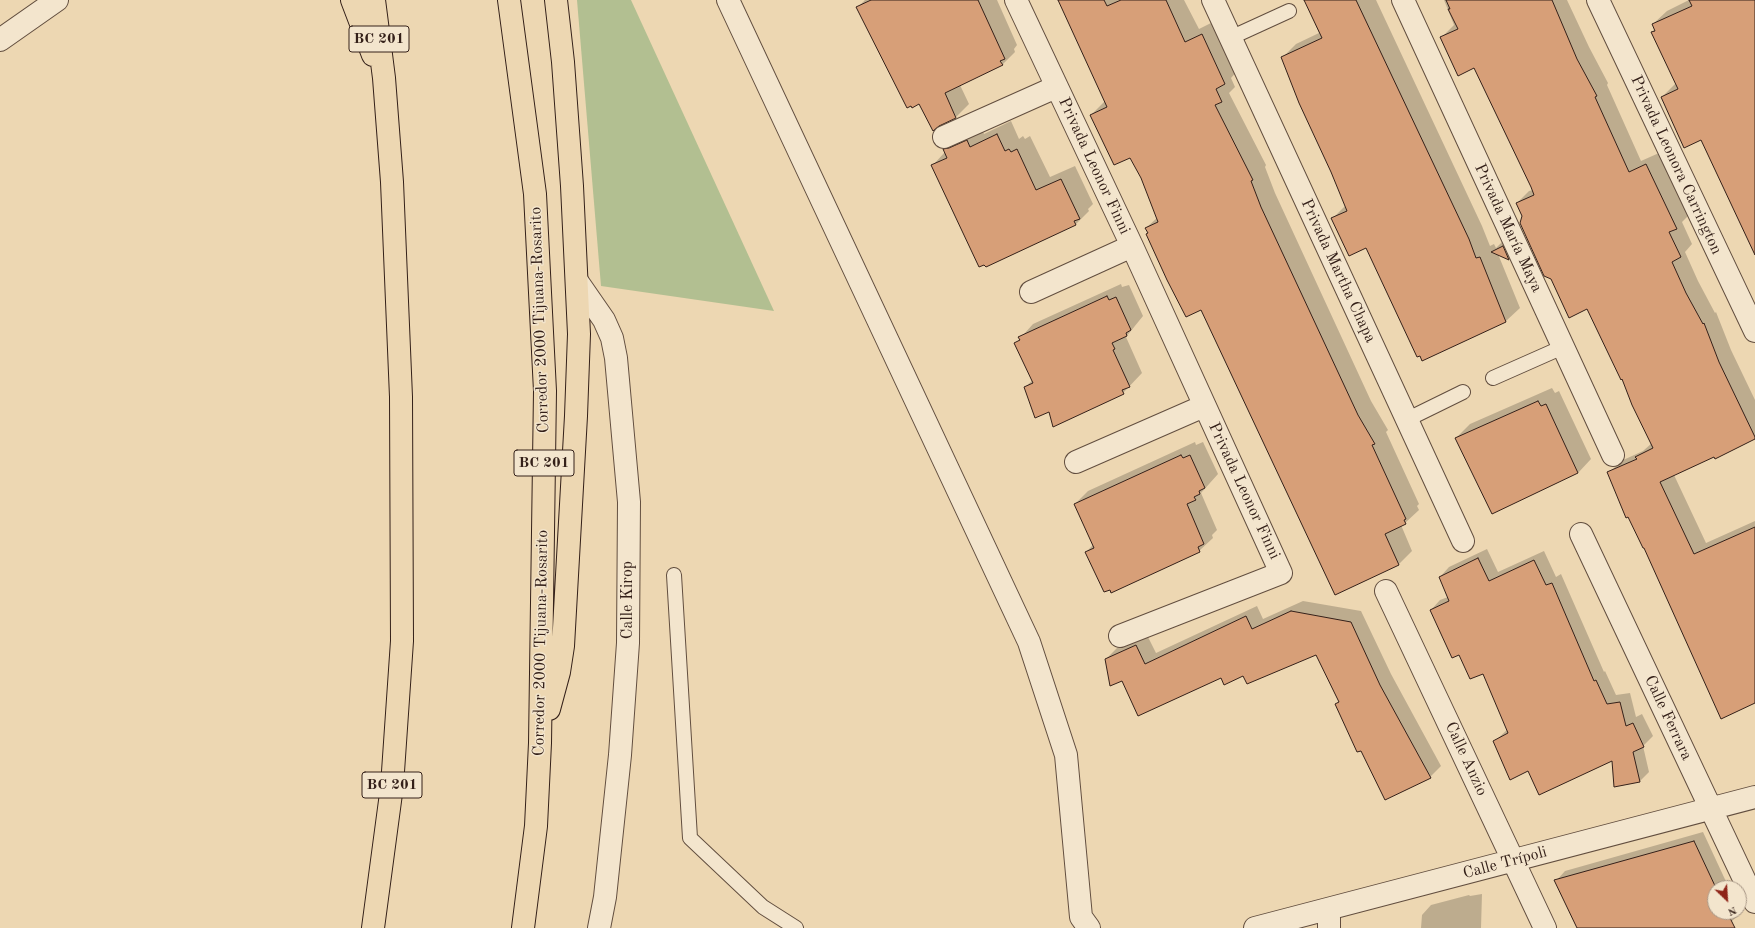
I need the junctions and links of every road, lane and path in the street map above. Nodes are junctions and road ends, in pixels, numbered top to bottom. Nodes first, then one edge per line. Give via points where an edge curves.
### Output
1 (57, 0) edge
2 (352, 0) edge
3 (374, 0) edge
4 (509, 0) edge
5 (556, 0) edge
6 (728, 0) edge
7 (1016, 0) edge
8 (1213, 0) edge
9 (1403, 0) edge
10 (1598, 0) edge
11 (1289, 11) dead end
12 (1230, 38) junction
13 (0, 40) edge
14 (384, 78) junction
15 (1056, 87) junction
16 (944, 137) dead end
17 (1132, 246) junction
18 (577, 282) junction
19 (1031, 292) dead end
20 (1749, 304) edge
21 (1755, 331) edge
22 (1563, 347) junction
23 (1493, 378) dead end
24 (1464, 392) dead end
25 (1204, 406) junction
26 (1408, 419) junction
27 (1613, 455) dead end
28 (1076, 462) dead end
29 (1581, 534) dead end
30 (1463, 541) dead end
31 (674, 575) dead end
32 (1386, 591) dead end
33 (1120, 636) dead end
34 (540, 743) junction
35 (1755, 797) edge
36 (1711, 809) junction
37 (1514, 860) junction
38 (1755, 902) edge
39 (1329, 918) edge
40 (373, 928) edge
41 (523, 928) edge
42 (599, 928) edge
43 (796, 928) edge
44 (1089, 928) edge
45 (1255, 928) edge
46 (1546, 928) edge

1 - 13 street
2 - 14 highway
3 - 14 highway, BC 201
4 - 34 highway, Corredor 2000 Tijuana-Rosarito / BC 201 via 535,194 545,391
5 - 18 highway via 564,70
6 - 44 street via 1029,642 1066,755 1082,917
7 - 15 street, Privada Leonor Finni
8 - 12 street, Privada Martha Chapa
9 - 22 street, Privada María Maya
10 - 20 street, Privada Leonora Carrington
11 - 12 lane
12 - 26 street, Privada Martha Chapa
14 - 40 highway, BC 201 via 392,182 401,397 402,641 392,786
15 - 16 street, Privada Leonor Finni
15 - 17 street, Privada Leonor Finni
17 - 19 street, Privada Leonor Finni
17 - 25 street, Privada Leonor Finni
18 - 34 highway via 579,334 576,416 563,646 559,672
18 - 42 street, Calle Kirop via 604,320 612,338 629,502 628,643 619,763 605,897
20 - 21 street, Privada Leonora Carrington
22 - 23 lane
22 - 27 street, Privada María Maya
24 - 26 lane
25 - 28 street, Privada Leonor Finni
25 - 33 street, Privada Leonor Finni via 1281,573
26 - 30 street, Privada Martha Chapa
29 - 36 street, Calle Ferrara
31 - 43 lane via 690,838 763,907
32 - 37 street, Calle Anzio
34 - 41 highway, Corredor 2000 Tijuana-Rosarito / BC 201 via 536,826
35 - 36 street, Calle Trípoli
36 - 37 street, Calle Trípoli
36 - 38 street, Calle Ferrara
37 - 39 street, Calle Trípoli
37 - 46 street, Calle Anzio
39 - 45 street, Calle Trípoli

